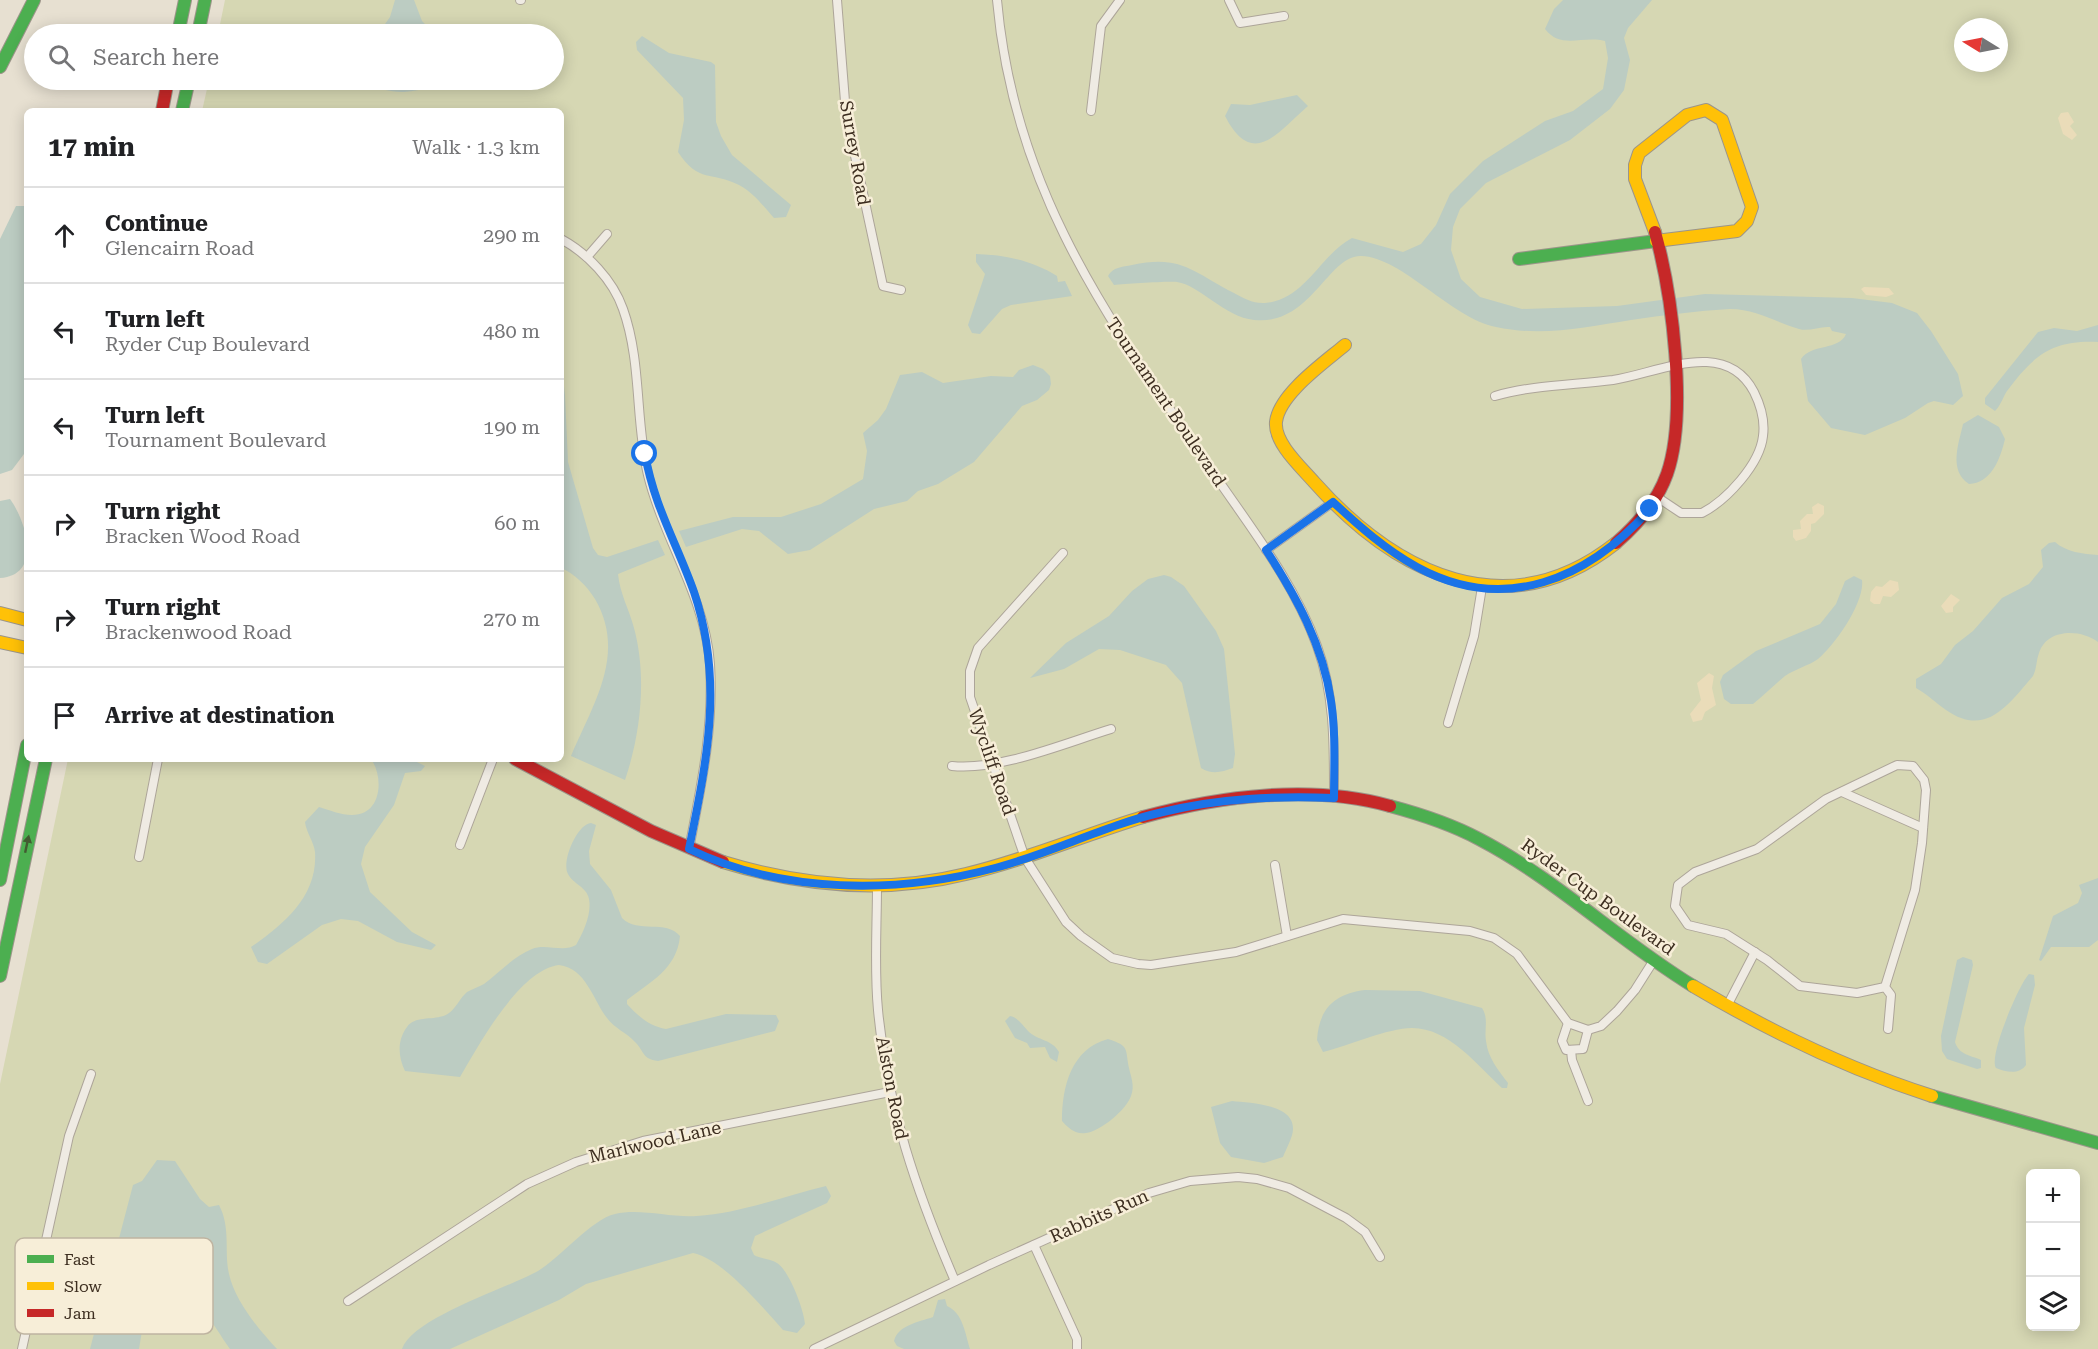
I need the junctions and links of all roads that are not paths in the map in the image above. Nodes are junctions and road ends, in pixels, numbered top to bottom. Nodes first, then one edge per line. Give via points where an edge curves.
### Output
1 (34, 0) edge
2 (185, 0) edge
3 (205, 0) edge
4 (837, 0) edge
5 (997, 0) edge
6 (1120, 0) edge
7 (1229, 0) edge
8 (1284, 16) dead end
9 (180, 24) edge
10 (200, 24) edge
11 (0, 67) edge
12 (166, 90) edge
13 (187, 90) edge
14 (163, 108) edge
15 (183, 108) edge
16 (1091, 111) dead end
17 (607, 234) dead end
18 (564, 241) edge
19 (1659, 243) junction
20 (587, 257) junction
21 (1519, 259) dead end
22 (901, 290) dead end
23 (1344, 345) dead end
24 (1674, 367) junction
25 (1495, 396) dead end
26 (1657, 497) junction
27 (1333, 502) junction
28 (1266, 550) junction
29 (1063, 553) dead end
30 (1482, 587) junction
31 (0, 613) edge
32 (24, 619) edge
33 (0, 642) edge
34 (24, 647) edge
35 (1448, 723) dead end
36 (1111, 729) dead end
37 (24, 760) edge
38 (44, 762) edge
39 (157, 762) edge
40 (492, 762) edge
41 (520, 762) edge
42 (994, 764) junction
43 (952, 766) dead end
44 (1842, 792) junction
45 (1334, 798) junction
46 (1923, 828) junction
47 (460, 845) dead end
48 (689, 849) junction
49 (139, 857) dead end
50 (1025, 858) junction
51 (1275, 865) dead end
52 (0, 880) edge
53 (877, 886) junction
54 (1287, 936) junction
55 (1755, 952) junction
56 (1654, 960) junction
57 (0, 976) edge
58 (1885, 987) junction
59 (1727, 1006) junction
60 (1568, 1023) junction
61 (1888, 1029) dead end
62 (1588, 1030) junction
63 (1571, 1050) junction
64 (91, 1074) dead end
65 (890, 1092) junction
66 (1588, 1101) dead end
67 (2098, 1143) edge
68 (46, 1238) edge
69 (1034, 1245) junction
70 (1380, 1257) dead end
71 (955, 1281) junction
72 (348, 1301) dead end
73 (25, 1334) edge
74 (22, 1349) edge
75 (814, 1349) edge
76 (1077, 1349) edge

1 - 11 street
2 - 9 street
3 - 10 street
4 - 22 street, Surrey Road via 846,114 871,237 883,286
5 - 28 street, Tournament Boulevard via 1011,91 1053,217 1098,301
6 - 16 street via 1101,26
7 - 8 street via 1240,23
12 - 14 street
13 - 15 street
17 - 20 street
18 - 20 street
19 - 19 street via 1635,179 1636,159 1687,115 1699,110 1712,112 1722,120 1752,207 1750,214 1737,231
19 - 21 street
19 - 24 street
20 - 48 street via 606,279 623,309 648,473 664,523 694,592 706,635 712,699 710,734
23 - 27 street via 1285,400 1276,419 1280,439
24 - 25 street
24 - 26 street via 1675,440
24 - 26 street via 1711,361 1736,370 1757,398 1763,435 1749,471 1708,510 1681,513
26 - 30 street via 1624,537 1581,568 1538,585
27 - 28 street
27 - 30 street via 1419,568
28 - 45 street, Tournament Boulevard via 1307,621 1325,674 1333,729
29 - 42 street, Wycliff Road via 978,648 973,660 970,697
30 - 35 street via 1474,636
31 - 32 street
33 - 34 street
36 - 42 street
37 - 52 street
57 -> 38 street
39 - 49 street
40 - 47 street
41 - 48 street, Ryder Cup Boulevard
42 - 43 street
42 - 50 street, Wycliff Road
44 - 46 street
44 - 46 street via 1897,765 1913,766 1924,780 1926,790
44 - 55 street via 1810,809 1757,849 1695,872 1678,885 1675,906 1688,925 1726,934
45 - 50 street, Ryder Cup Boulevard via 1263,798 1192,805 1115,825
45 - 56 street, Ryder Cup Boulevard via 1410,810 1488,844 1532,868
46 - 58 street via 1915,890
48 - 53 street, Ryder Cup Boulevard via 776,876
50 - 53 street, Ryder Cup Boulevard via 912,884
50 - 54 street, Wycliff Road via 1066,922 1098,949 1125,962 1150,965 1236,952
51 - 54 street
53 - 65 street, Alston Road via 878,1007
54 - 60 street, Wycliff Road via 1355,918 1486,935 1526,963
55 - 58 street via 1790,980 1812,989 1857,993
55 - 59 street
56 - 59 street, Ryder Cup Boulevard
56 - 62 street via 1617,1011 1601,1026
58 - 61 street via 1891,995
59 - 67 street, Ryder Cup Boulevard via 1844,1062 1917,1091
60 - 62 street
60 - 63 street via 1562,1041 1566,1050
62 - 63 street via 1583,1049
63 - 66 street
64 - 68 street via 69,1136
65 - 71 street, Alston Road via 910,1170
65 - 72 street, Marlwood Lane via 643,1142 576,1162 527,1184
69 - 70 street, Rabbits Run via 1164,1188 1190,1181 1238,1177 1289,1188 1346,1218 1365,1232
69 - 71 street, Rabbits Run
69 - 76 street via 1077,1339
71 - 75 street, Rabbits Run
73 - 74 street

